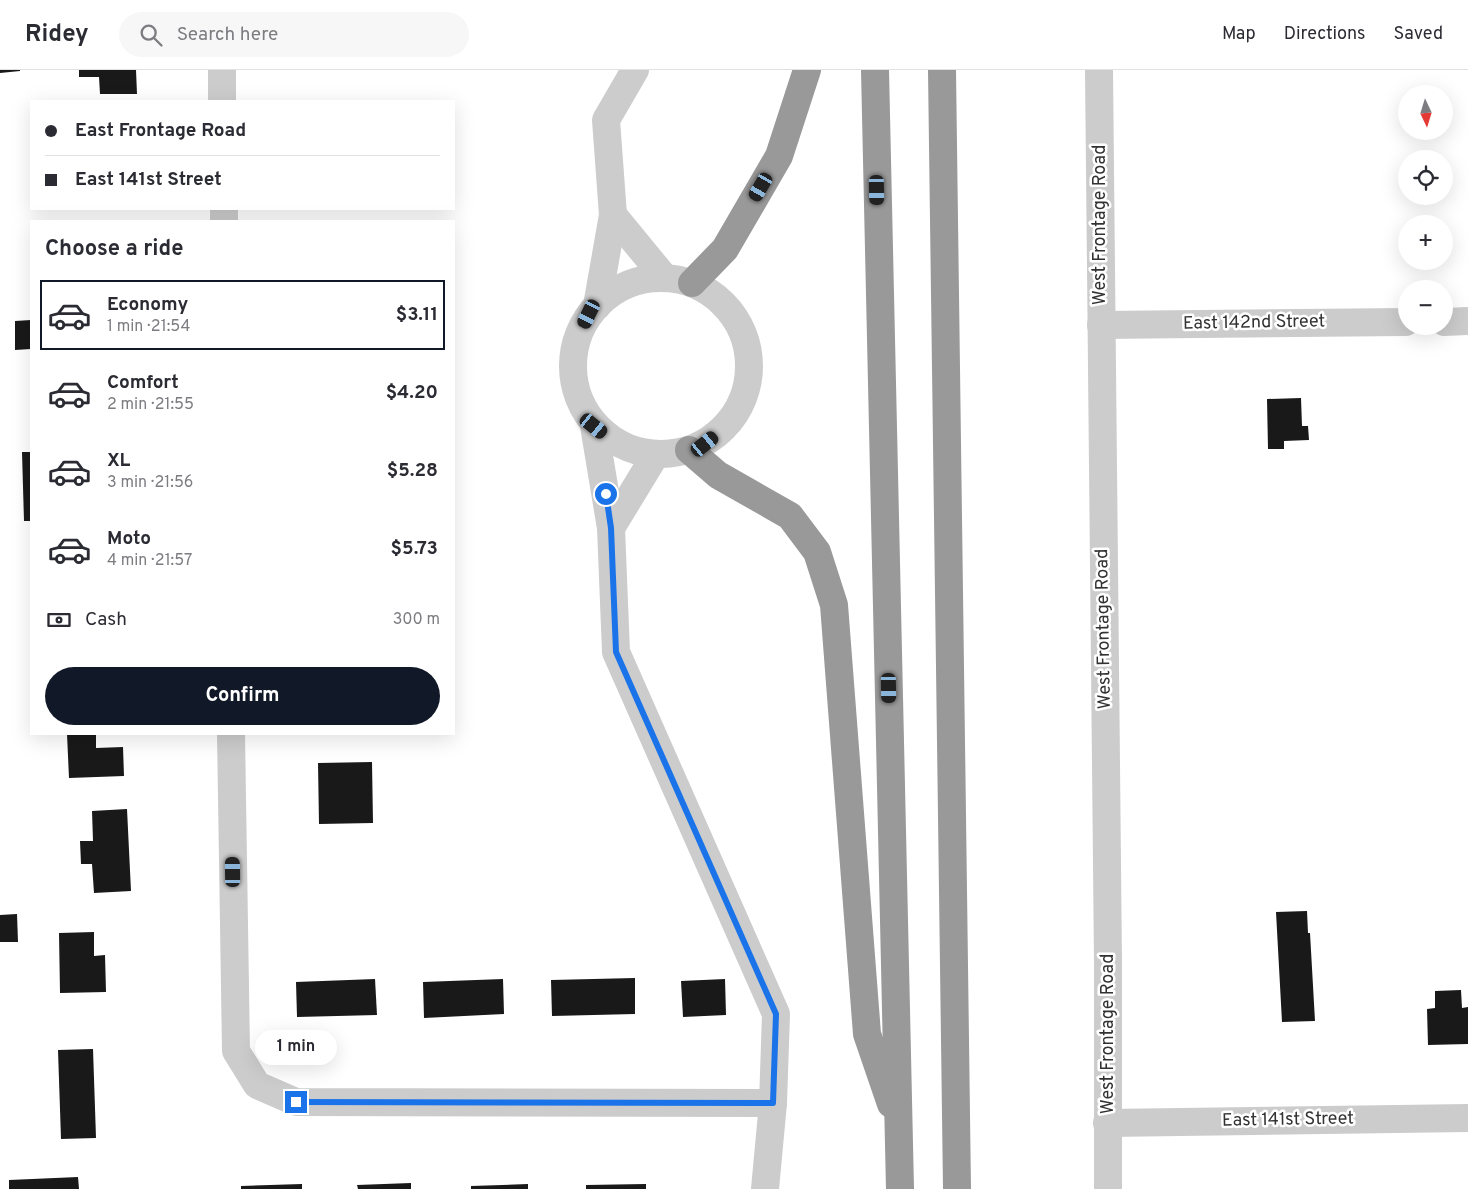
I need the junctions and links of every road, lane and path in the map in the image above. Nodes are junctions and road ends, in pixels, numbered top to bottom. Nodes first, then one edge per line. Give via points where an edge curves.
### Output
1 (222, 70) edge
2 (635, 70) edge
3 (807, 70) edge
4 (875, 70) edge
5 (942, 70) edge
6 (1099, 70) edge
7 (222, 100) edge
8 (613, 216) junction
9 (664, 277) junction
10 (692, 283) junction
11 (597, 306) junction
12 (1468, 321) edge
13 (1398, 322) edge
14 (1453, 322) edge
15 (1101, 325) junction
16 (594, 426) junction
17 (689, 450) junction
18 (656, 454) junction
19 (611, 528) junction
20 (231, 735) edge
21 (773, 1103) junction
22 (1468, 1118) edge
23 (1108, 1123) junction
24 (899, 1127) junction
25 (765, 1189) edge
26 (900, 1189) edge
27 (957, 1189) edge
28 (1108, 1189) edge

1 - 7 street
2 - 8 street via 606,120
3 - 10 highway via 779,156 724,249
4 - 24 highway
5 - 27 highway
6 - 15 street, West Frontage Road
8 - 9 street
8 - 11 street
9 - 10 street
9 - 11 street via 635,282 609,294
10 - 17 street via 717,297 736,318 748,344 751,373 744,400 729,425 705,444
11 - 16 street via 589,314 576,341 572,371 578,400
12 - 14 street
13 - 15 street, East 142nd Street
15 - 23 street, West Frontage Road
16 - 18 street via 618,444 646,454
16 - 19 street
17 - 18 street via 677,454
17 - 24 highway via 718,475 790,516 817,552 834,605 867,1034
18 - 19 street
19 - 21 street via 616,652 776,1014
20 - 21 street via 236,1050 257,1085 296,1102
21 - 25 street
22 - 23 street, East 141st Street
23 - 28 street, West Frontage Road
24 - 26 highway

